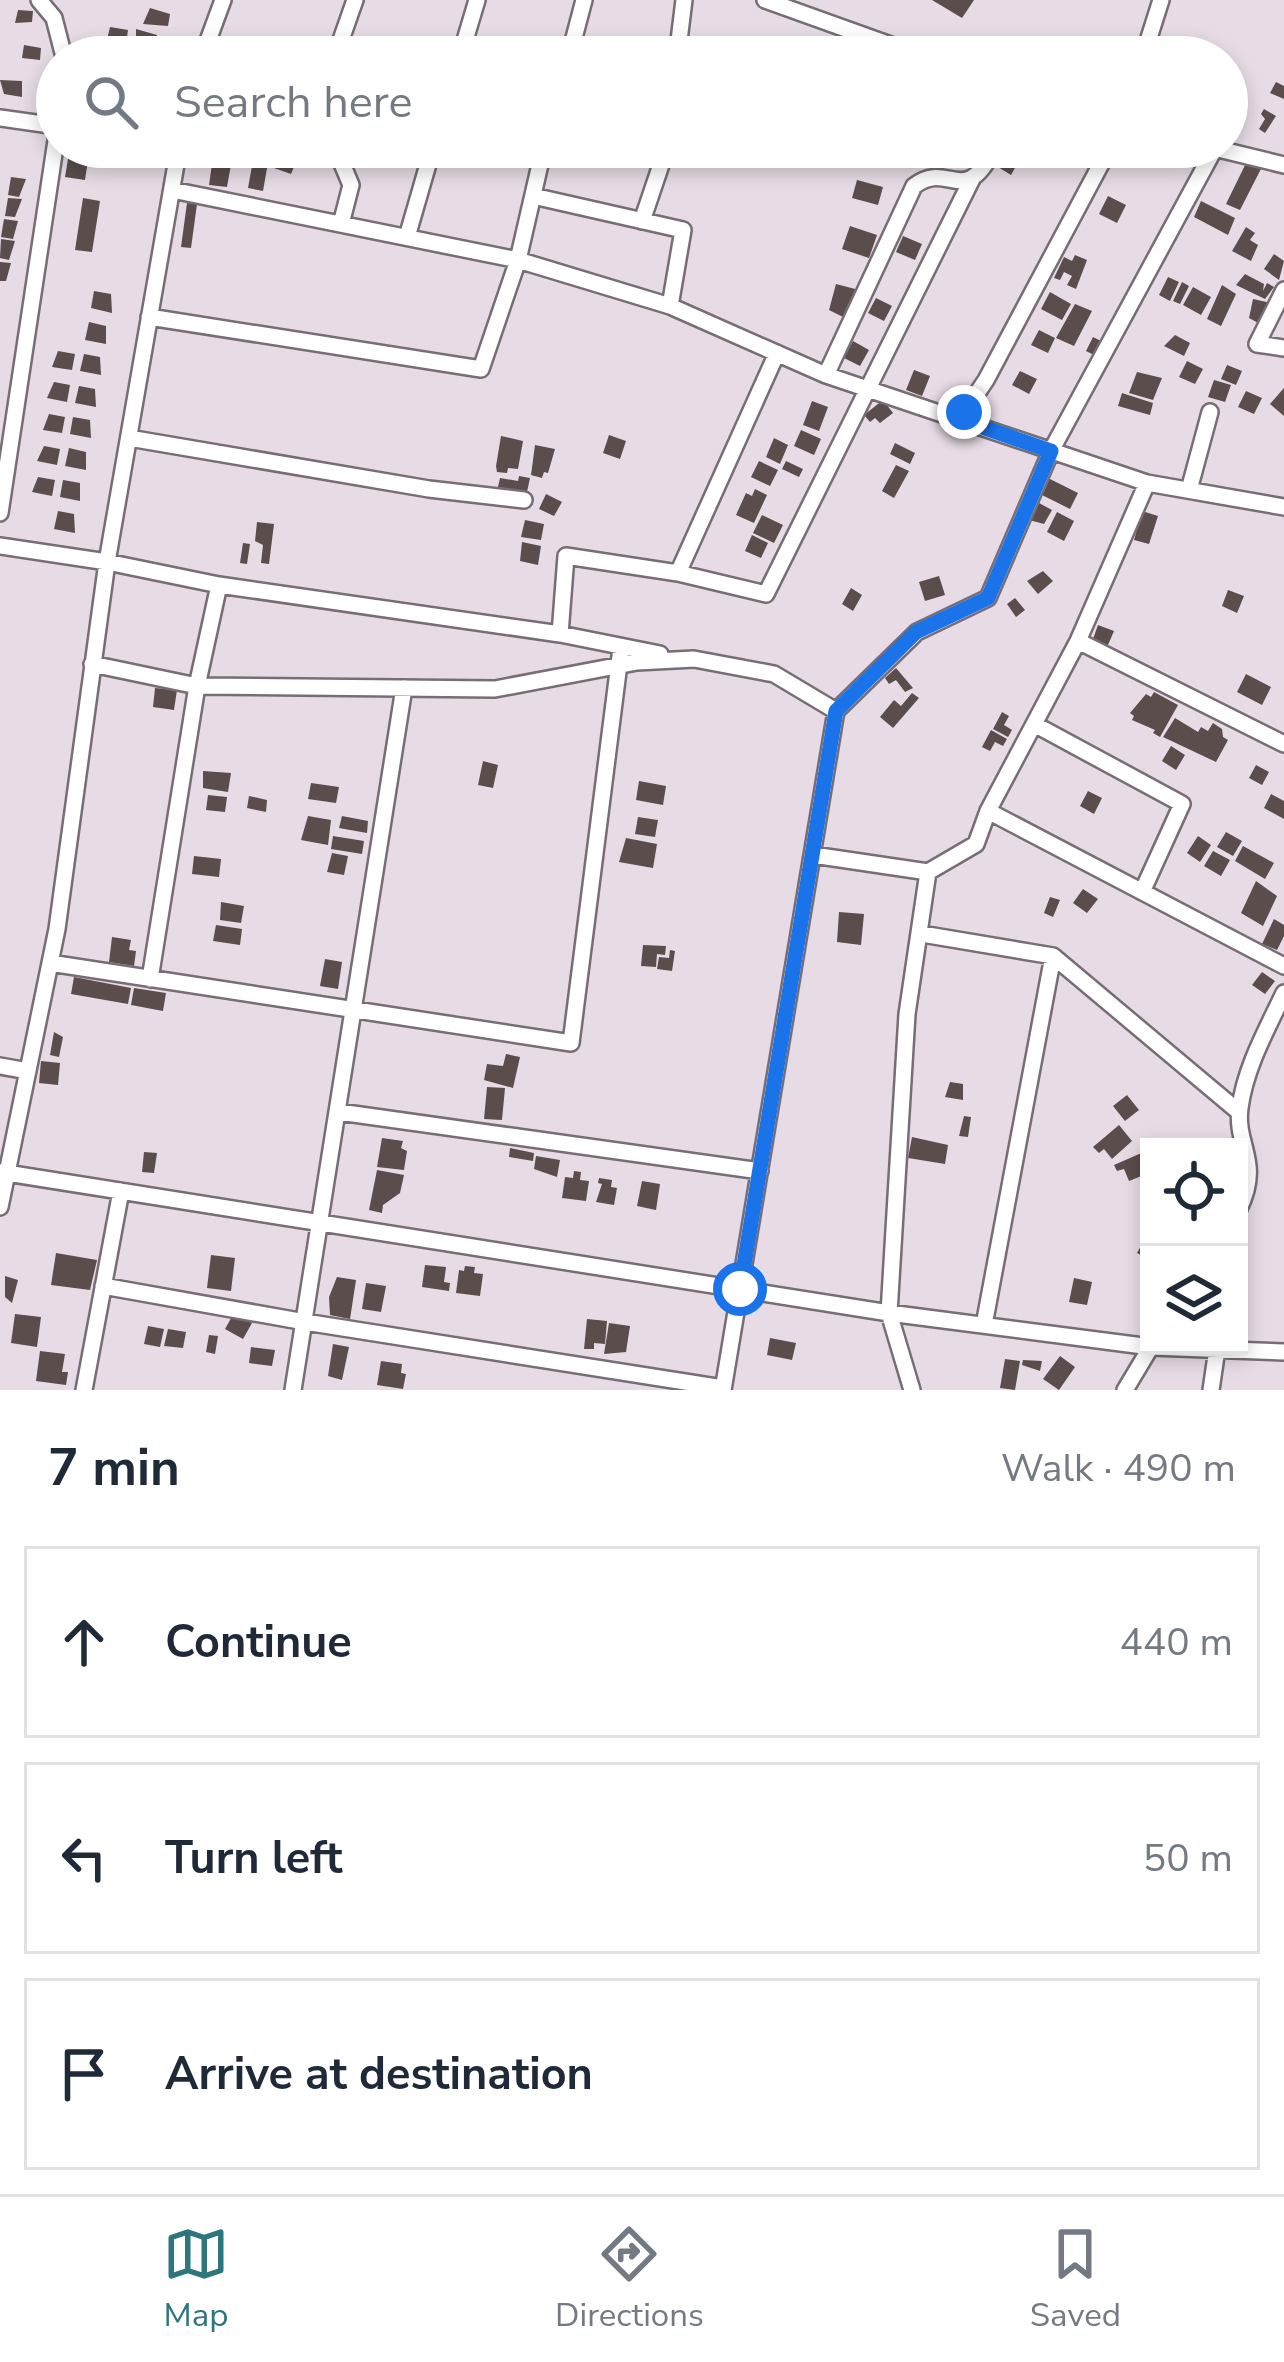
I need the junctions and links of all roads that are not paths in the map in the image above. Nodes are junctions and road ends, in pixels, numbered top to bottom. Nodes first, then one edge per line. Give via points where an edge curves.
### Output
1 (39, 0) edge
2 (204, 0) edge
3 (223, 0) edge
4 (355, 0) edge
5 (477, 0) edge
6 (584, 0) edge
7 (684, 0) edge
8 (765, 0) edge
9 (1161, 0) edge
10 (214, 19) junction
11 (59, 36) edge
12 (209, 36) edge
13 (342, 36) edge
14 (466, 36) edge
15 (575, 36) edge
16 (680, 36) edge
17 (865, 36) edge
18 (1150, 36) edge
19 (0, 118) edge
20 (36, 126) edge
21 (1248, 156) edge
22 (1284, 165) edge
23 (51, 168) edge
24 (176, 168) edge
25 (343, 168) edge
26 (427, 168) edge
27 (539, 168) edge
28 (660, 168) edge
29 (983, 168) edge
30 (1099, 168) edge
31 (1202, 168) edge
32 (972, 179) junction
33 (172, 190) junction
34 (533, 196) junction
35 (642, 220) junction
36 (341, 224) junction
37 (406, 238) junction
38 (518, 260) junction
39 (1284, 290) edge
40 (670, 305) junction
41 (149, 316) junction
42 (1284, 349) edge
43 (777, 353) junction
44 (826, 374) junction
45 (867, 388) junction
46 (1210, 412) dead end
47 (959, 419) junction
48 (129, 438) junction
49 (5, 447) edge
50 (1051, 451) junction
51 (1147, 483) junction
52 (1189, 490) junction
53 (524, 500) dead end
54 (1284, 507) edge
55 (0, 513) edge
56 (0, 546) edge
57 (107, 562) junction
58 (678, 573) junction
59 (219, 585) junction
60 (560, 634) junction
61 (1078, 640) junction
62 (620, 657) junction
63 (92, 664) junction
64 (197, 686) junction
65 (404, 688) junction
66 (836, 711) junction
67 (1034, 724) junction
68 (1284, 744) edge
69 (988, 811) junction
70 (813, 855) junction
71 (928, 872) junction
72 (1142, 892) junction
73 (922, 934) junction
74 (1053, 956) junction
75 (50, 963) junction
76 (1284, 966) edge
77 (150, 979) junction
78 (1284, 993) edge
79 (355, 1012) junction
80 (0, 1066) edge
81 (28, 1071) junction
82 (339, 1112) junction
83 (1239, 1112) junction
84 (1245, 1138) edge
85 (760, 1171) junction
86 (3, 1172) edge
87 (121, 1191) junction
88 (0, 1208) edge
89 (322, 1223) junction
90 (103, 1286) junction
91 (740, 1289) junction
92 (889, 1313) junction
93 (305, 1322) junction
94 (984, 1325) junction
95 (1140, 1344) edge
96 (1248, 1350) edge
97 (1284, 1352) edge
98 (1147, 1354) edge
99 (1216, 1354) edge
100 (621, 1372) junction
101 (723, 1389) edge
102 (84, 1390) edge
103 (293, 1390) edge
104 (618, 1390) edge
105 (912, 1390) edge
106 (1125, 1390) edge
107 (1211, 1390) edge

1 - 11 street
2 - 10 street
3 - 10 street
4 - 13 street
5 - 14 street
6 - 15 street
7 - 16 street
8 - 17 street
9 - 18 street
10 - 12 street
19 - 20 street
21 - 22 street
23 - 49 street
24 - 33 street
25 - 36 street via 351,185
26 - 37 street
27 - 34 street
28 - 35 street
29 - 32 street
30 - 47 street
31 - 50 street
32 - 44 street via 914,186
32 - 45 street
33 - 36 street
33 - 41 street
34 - 35 street
34 - 38 street
35 - 40 street via 683,230
36 - 37 street
37 - 38 street
38 - 40 street
38 - 41 street via 481,369
39 - 42 street via 1257,344
40 - 43 street
41 - 48 street
43 - 44 street
43 - 58 street
44 - 45 street
45 - 47 street
45 - 58 street via 766,594
46 - 52 street
47 - 50 street
48 - 53 street
48 - 57 street
49 - 55 street
50 - 51 street
50 - 66 street via 988,598 916,632
51 - 52 street
51 - 61 street
52 - 54 street
56 - 57 street
57 - 59 street
57 - 63 street
58 - 60 street via 566,556
59 - 60 street
59 - 64 street
60 - 62 street
61 - 67 street
61 - 68 street
62 - 65 street via 495,689
62 - 66 street via 694,658 774,674
62 - 79 street via 571,1043
63 - 64 street
63 - 75 street
64 - 65 street
64 - 77 street
65 - 79 street
66 - 70 street
67 - 69 street
67 - 72 street via 1182,804
69 - 71 street via 976,844
69 - 72 street
70 - 71 street
70 - 85 street
71 - 73 street
72 - 76 street
73 - 74 street
73 - 92 street via 908,1015
74 - 83 street
74 - 94 street
75 - 77 street
75 - 81 street
77 - 79 street
78 - 83 street
79 - 82 street
80 - 81 street
81 - 86 street
82 - 85 street
82 - 89 street
83 - 84 street
85 - 91 street
86 - 87 street
86 - 88 street
87 - 89 street
87 - 90 street
89 - 91 street
89 - 93 street
90 - 93 street
90 - 102 street
91 - 92 street
91 - 101 street
92 - 94 street
92 - 105 street
93 - 100 street
93 - 103 street
94 - 95 street
96 - 97 street
98 - 106 street
99 - 107 street
100 - 101 street
100 - 104 street

